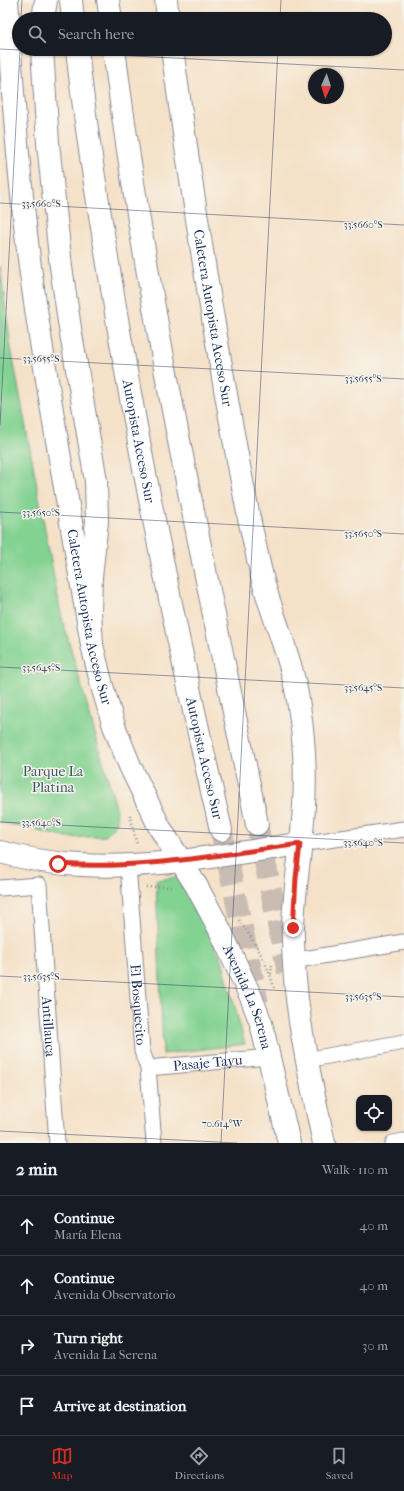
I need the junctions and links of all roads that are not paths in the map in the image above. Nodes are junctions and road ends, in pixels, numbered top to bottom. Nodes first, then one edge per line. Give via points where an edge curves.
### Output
1 (7, 0) edge
2 (46, 0) edge
3 (71, 0) edge
4 (108, 0) edge
5 (166, 0) edge
6 (44, 12) edge
7 (72, 12) edge
8 (110, 12) edge
9 (167, 12) edge
10 (42, 56) edge
11 (78, 56) edge
12 (115, 56) edge
13 (173, 56) edge
14 (92, 645) junction
15 (257, 824) tunnel mouth
16 (404, 829) edge
17 (221, 830) tunnel mouth
18 (300, 844) junction
19 (0, 852) edge
20 (180, 860) junction
21 (128, 865) junction
22 (0, 888) edge
23 (404, 942) edge
24 (293, 962) junction
25 (404, 1042) edge
26 (269, 1057) junction
27 (306, 1060) junction
28 (148, 1068) junction
29 (404, 1141) edge
30 (57, 1143) edge
31 (154, 1143) edge
32 (289, 1143) edge
33 (324, 1143) edge
34 (393, 1143) edge

1 - 14 main road, Caletera Autopista Acceso Sur via 30,265
2 - 6 main road
3 - 7 main road
4 - 8 main road
5 - 9 main road
10 - 14 main road via 61,267 97,489 97,521 91,577
11 - 17 main road, Autopista Acceso Sur via 100,215 141,457 197,728
12 - 15 main road via 161,350
13 - 18 main road, Caletera Autopista Acceso Sur via 217,343 250,522 264,586 298,700 305,782
14 - 20 main road, Caletera Autopista Acceso Sur via 114,726 130,766 157,822
16 - 18 street
18 - 20 main road
18 - 24 main road via 294,903
19 - 21 main road via 58,864
20 - 21 main road
20 - 26 main road, Avenida La Serena via 219,928 237,966 261,1023
21 - 28 street, El Bosquecito via 142,1051
22 - 30 street, Antillauca via 39,885
23 - 24 street
24 - 27 main road
25 - 27 street
26 - 28 street, Pasaje Tayu
26 - 32 main road, Avenida La Serena
27 - 33 main road
28 - 31 street, El Bosquecito
29 - 34 street

